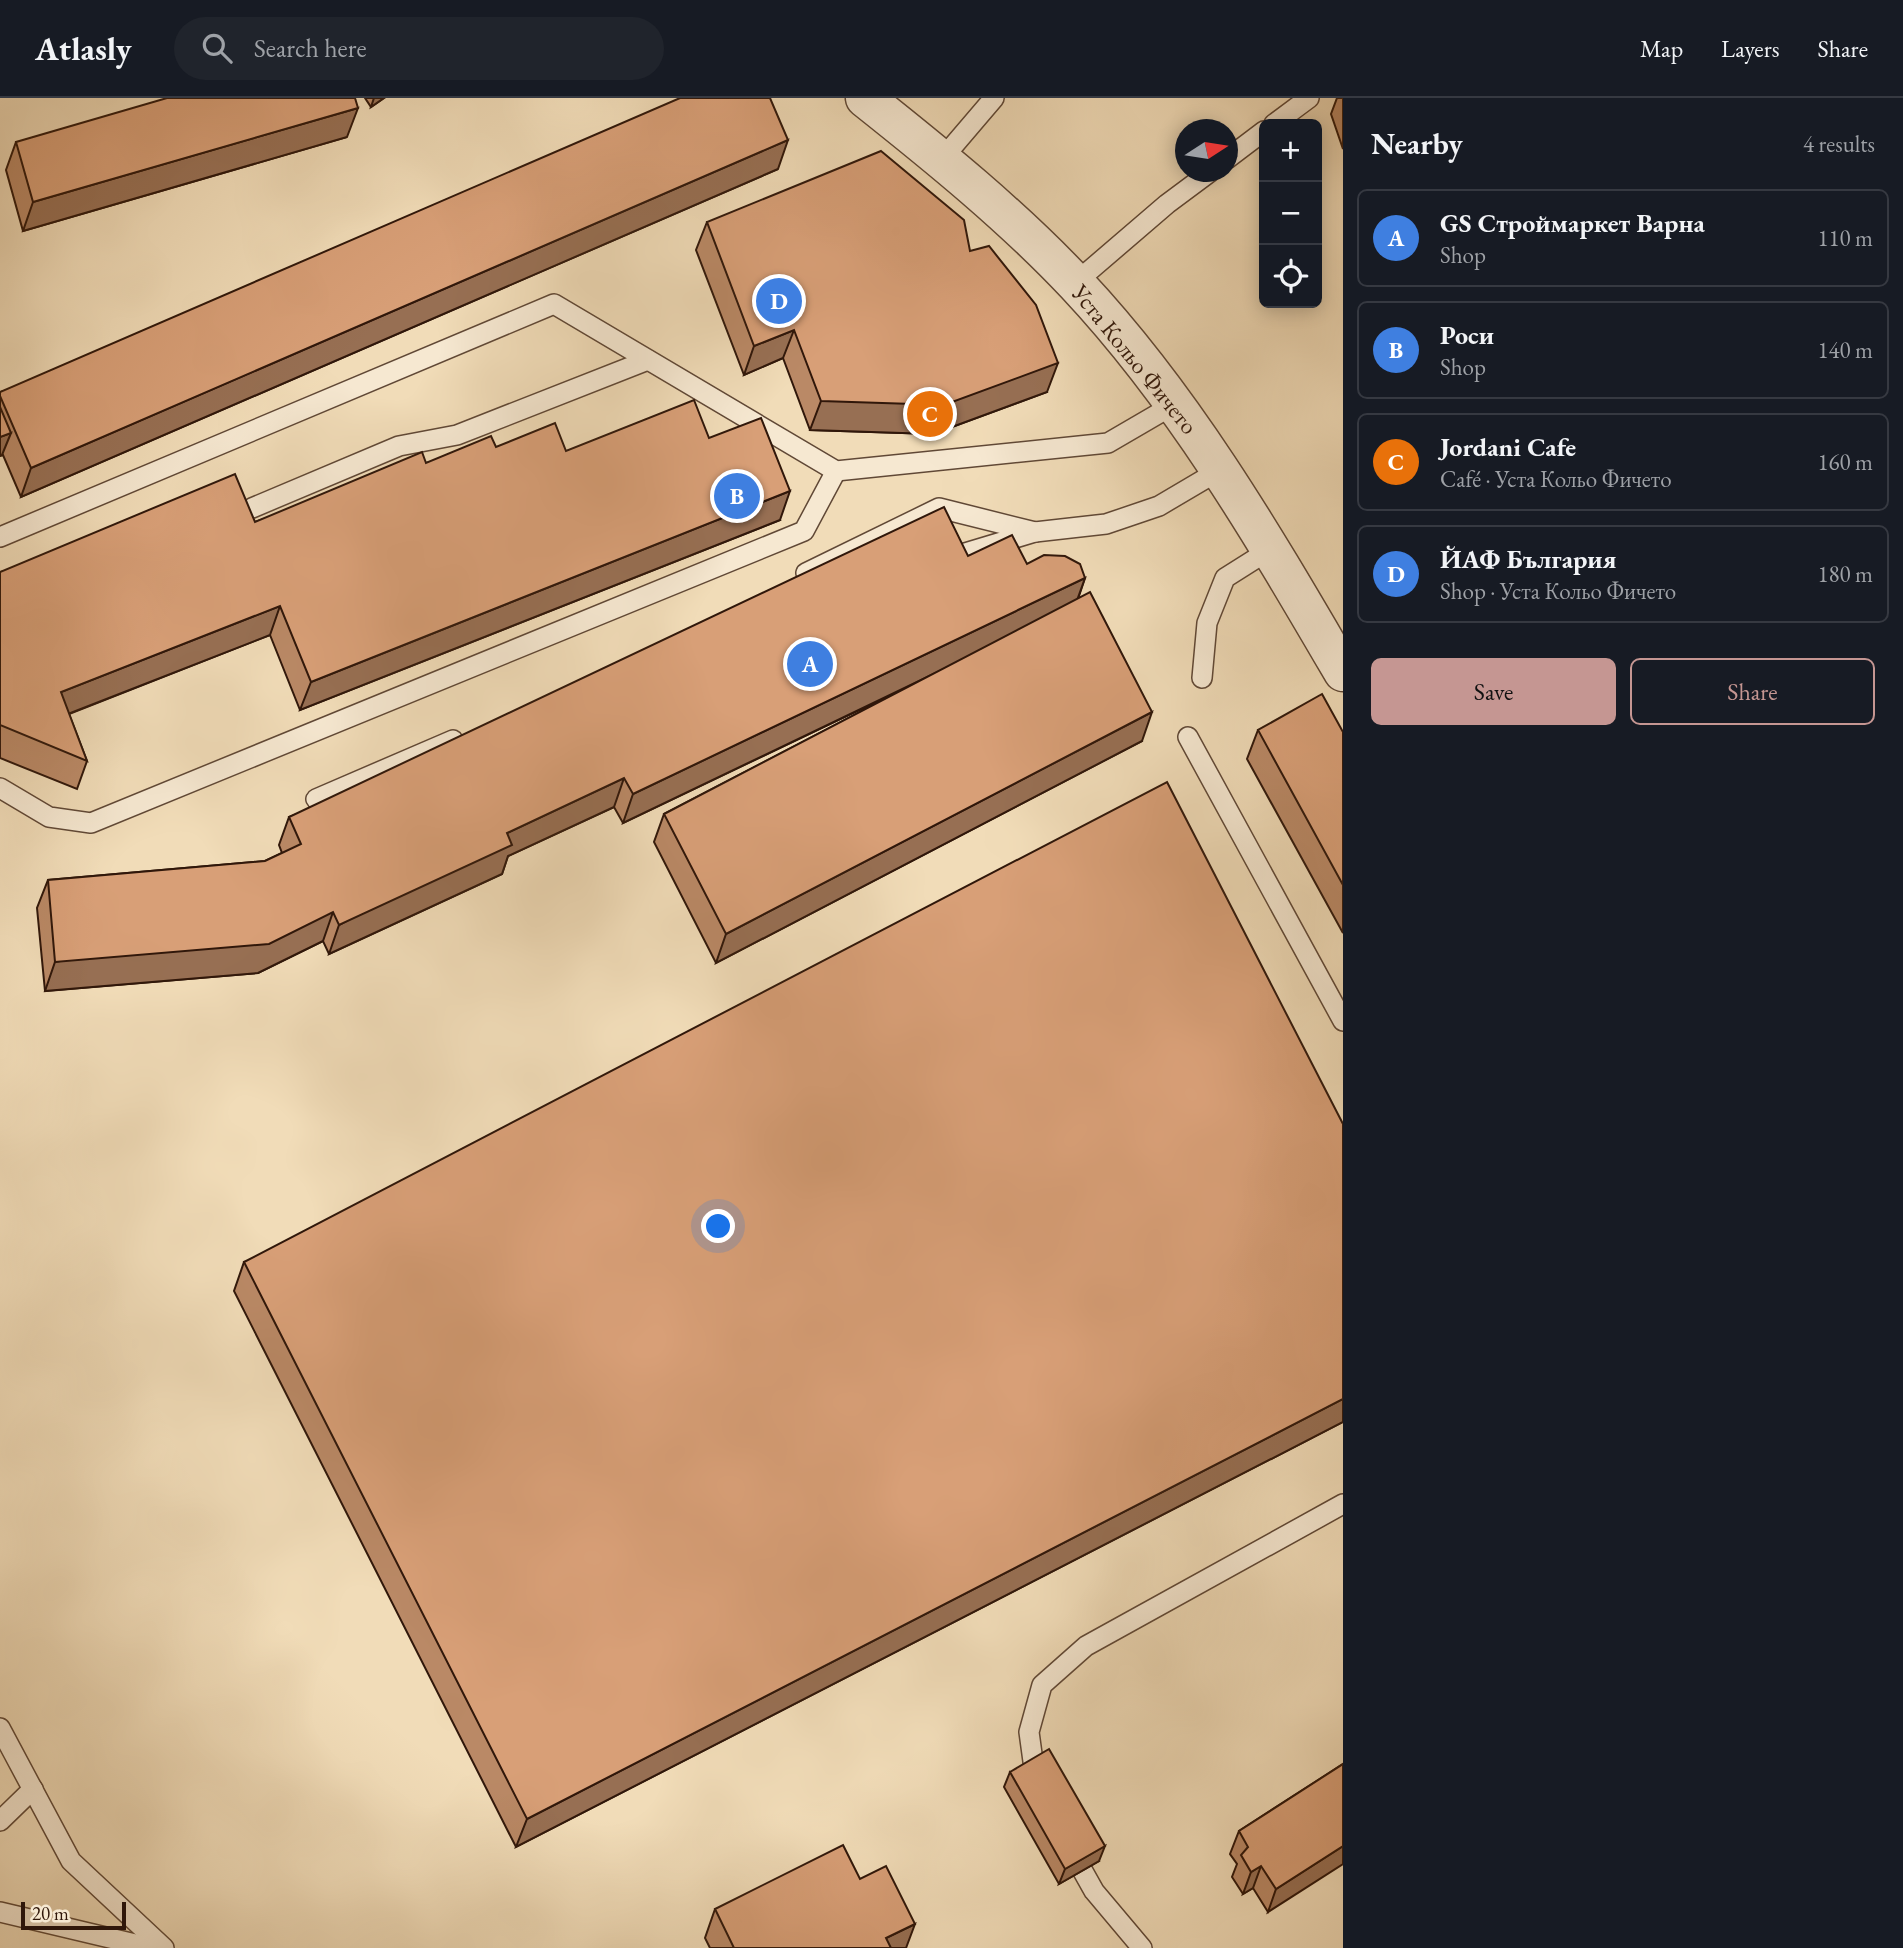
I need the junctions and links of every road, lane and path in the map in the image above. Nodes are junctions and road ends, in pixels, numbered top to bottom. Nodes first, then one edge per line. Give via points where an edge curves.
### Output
1 (865, 98) edge
2 (994, 98) edge
3 (1309, 98) edge
4 (1281, 119) edge
5 (1259, 135) edge
6 (1238, 151) edge
7 (942, 159) junction
8 (1197, 182) edge
9 (1075, 283) junction
10 (648, 360) junction
11 (1174, 404) junction
12 (1220, 470) junction
13 (836, 471) junction
14 (251, 508) edge
15 (1035, 533) junction
16 (0, 537) edge
17 (1271, 549) junction
18 (945, 559) edge
19 (792, 580) edge
20 (1343, 672) edge
21 (1202, 678) dead end
22 (469, 733) edge
23 (1188, 737) dead end
24 (0, 788) edge
25 (316, 799) dead end
26 (1343, 1021) edge
27 (1343, 1504) edge
28 (0, 1728) edge
29 (33, 1789) junction
30 (1043, 1797) edge
31 (0, 1821) edge
32 (1062, 1832) edge
33 (0, 1912) edge
34 (152, 1948) edge
35 (164, 1948) edge
36 (1142, 1948) edge

1 - 7 street, Уста Кольо Фичето
2 - 7 lane
3 - 4 lane
5 - 6 lane
7 - 9 street, Уста Кольо Фичето
8 - 9 lane
9 - 11 street, Уста Кольо Фичето
10 - 13 lane
10 - 14 lane via 457,435 399,446
10 - 16 lane via 554,304
11 - 12 street, Уста Кольо Фичето
11 - 13 lane via 1108,443
12 - 15 lane via 1148,509 1106,524
12 - 17 street, Уста Кольо Фичето
13 - 24 lane via 804,531 91,822 49,817
15 - 18 lane
15 - 19 lane via 939,508
17 - 20 street, Уста Кольо Фичето
17 - 21 lane via 1225,578 1207,623
22 - 25 lane
23 - 26 lane
27 - 30 lane via 1086,1646 1042,1685 1029,1732 1036,1785
28 - 29 lane
29 - 31 lane
29 - 35 lane via 71,1861
32 - 36 lane via 1094,1891
33 - 34 lane

